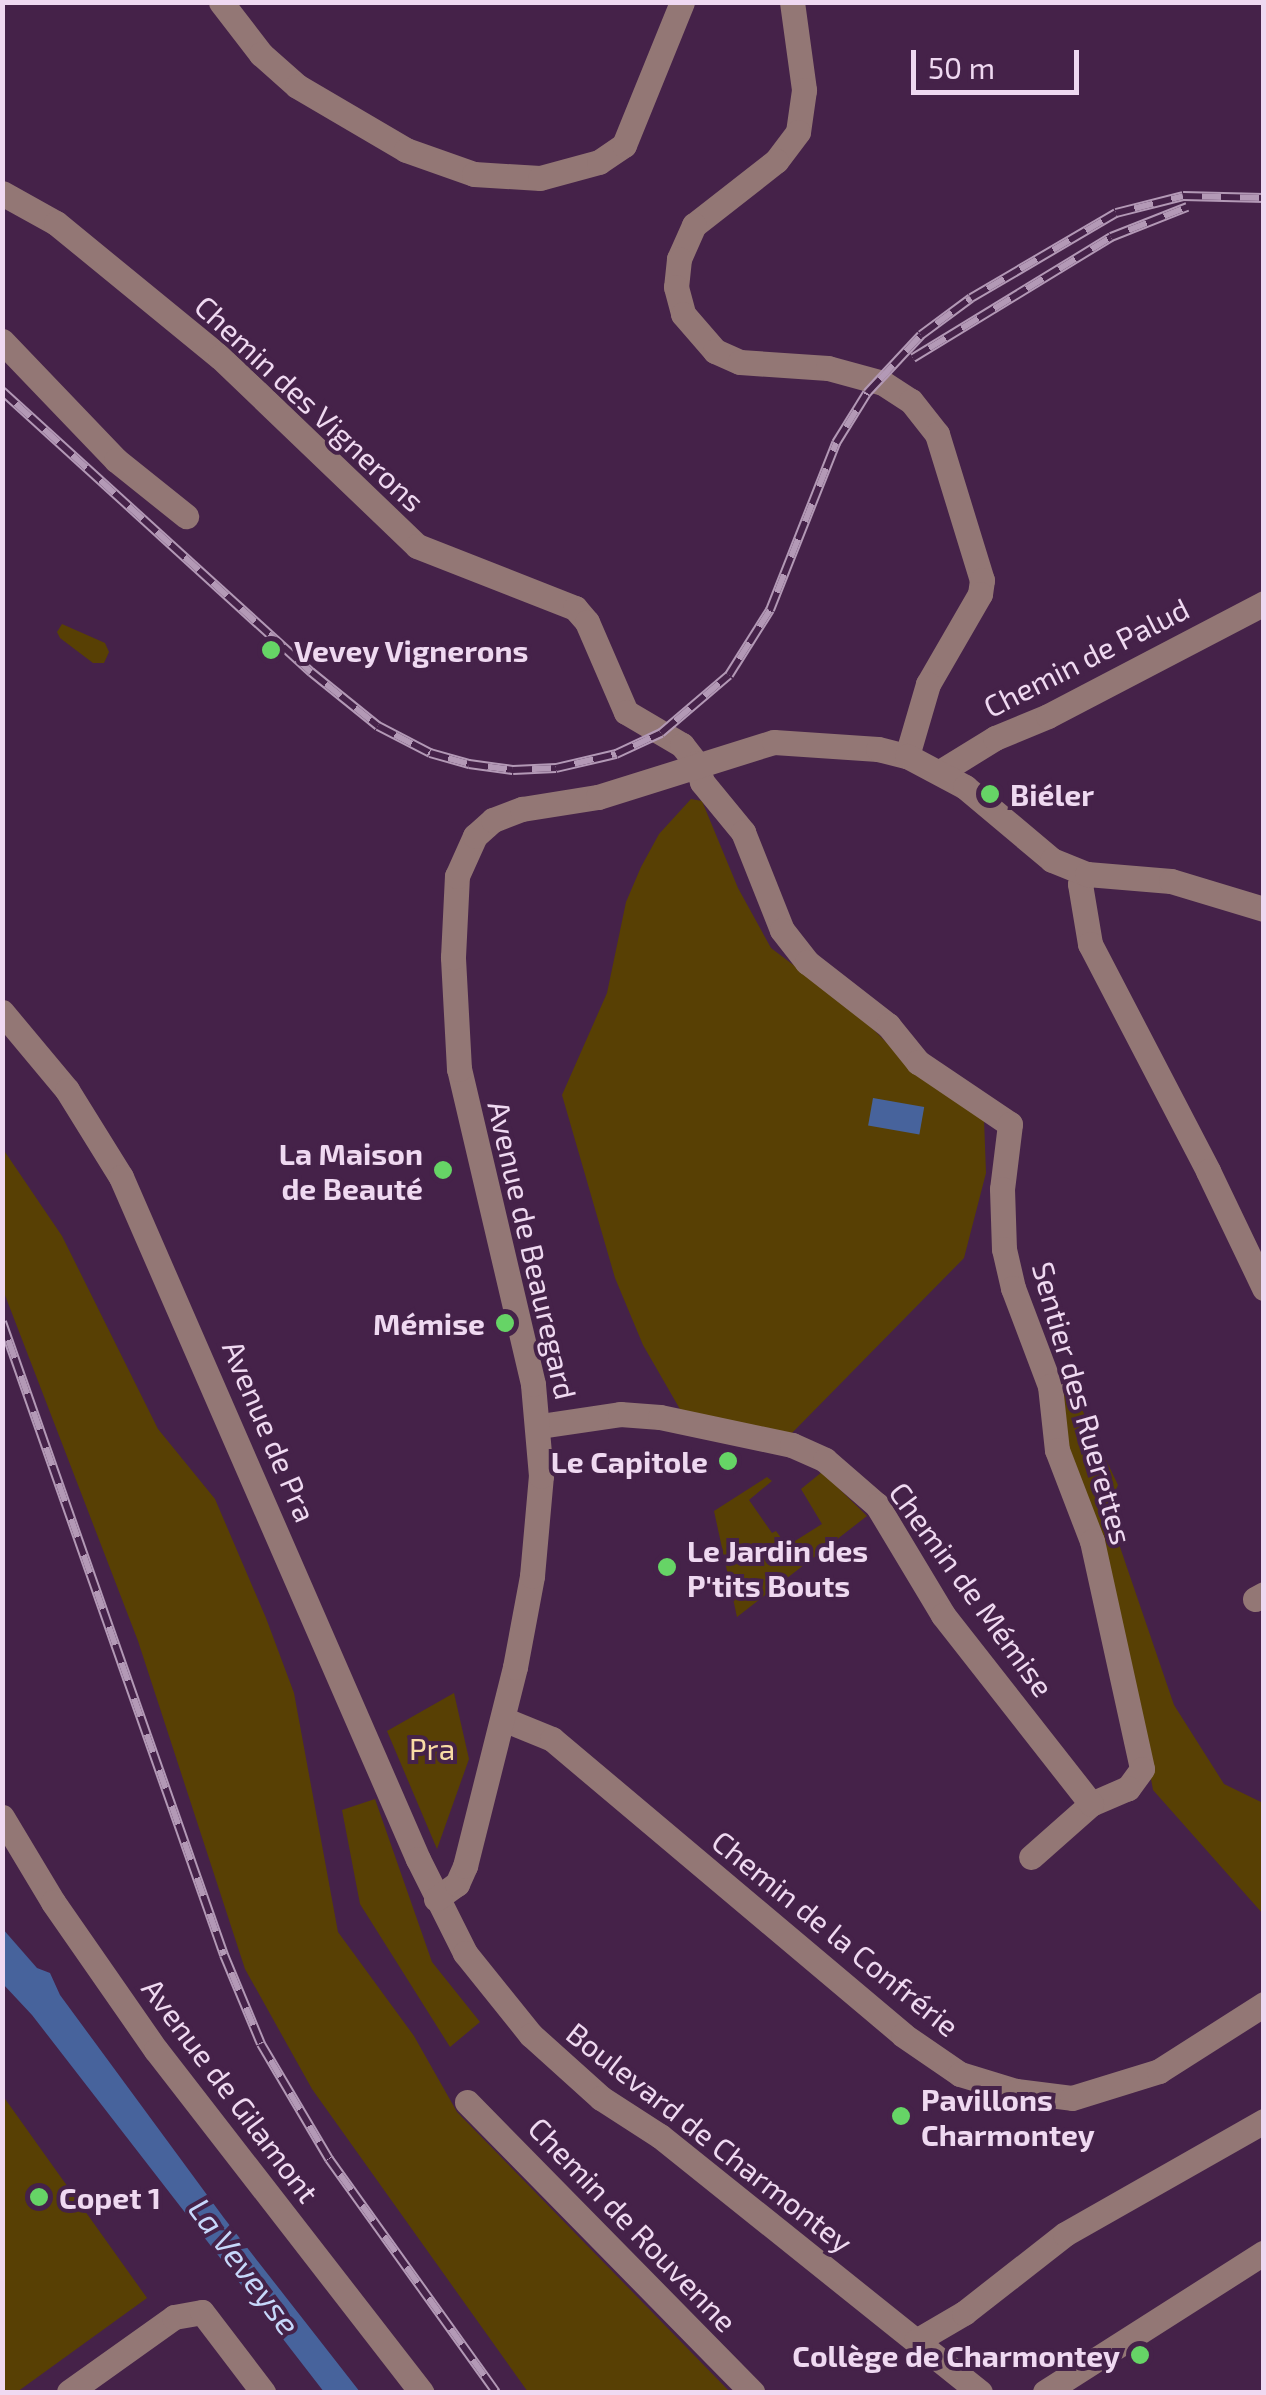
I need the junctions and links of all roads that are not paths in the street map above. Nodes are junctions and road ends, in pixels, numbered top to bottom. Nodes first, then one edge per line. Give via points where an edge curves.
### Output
1 (220, 2) edge
2 (682, 2) edge
3 (792, 2) edge
4 (2, 193) edge
5 (2, 341) edge
6 (186, 516) dead end
7 (1264, 604) edge
8 (908, 756) junction
9 (696, 763) junction
10 (940, 772) junction
11 (1086, 874) junction
12 (1264, 909) edge
13 (2, 1012) edge
14 (1264, 1288) edge
15 (540, 1426) junction
16 (502, 1718) junction
17 (1091, 1804) junction
18 (2, 1818) edge
19 (1031, 1857) dead end
20 (436, 1899) junction
21 (1264, 2004) edge
22 (467, 2102) dead end
23 (1264, 2121) edge
24 (1263, 2253) edge
25 (916, 2341) junction
26 (68, 2392) edge
27 (263, 2392) edge
28 (421, 2392) edge
29 (752, 2392) edge
30 (978, 2392) edge
31 (1045, 2392) edge

1 - 2 street via 297,86 406,150 474,174 540,178 599,162 624,145
3 - 8 street via 804,90 798,132 776,162 694,225 676,287 683,314 714,351 740,362 828,368 883,383 910,401 937,434 982,580 928,684
4 - 9 street, Chemin des Vignerons via 56,223 220,358 417,546 575,608 626,712 682,745
5 - 6 street via 116,460
7 - 10 street, Chemin de Palud via 994,738
8 - 9 street, Avenue de Beauregard via 774,742
8 - 10 street
9 - 15 street, Avenue de Beauregard via 598,797 493,820 468,846 457,876 459,1069
9 - 17 street, Sentier des Ruerettes via 702,782 743,832 782,930 807,962 888,1025 918,1062 1010,1124 1004,1248 1050,1386 1056,1450 1092,1541 1142,1769 1128,1788
10 - 11 street via 1031,846
11 - 12 street via 1171,881
11 - 14 street via 1080,884 1090,944
13 - 20 street, Avenue de Pra via 67,1090 121,1177
15 - 16 street, Avenue de Beauregard via 532,1576
15 - 17 street, Chemin de Mémise via 620,1414 660,1416 792,1446 825,1460 877,1505 943,1615
16 - 20 street, Avenue de Beauregard via 465,1866 457,1884
16 - 21 street, Chemin de la Confrérie via 552,1740 904,2035 960,2074 1072,2098 1159,2071
17 - 19 street
18 - 28 street, Avenue de Gilamont via 156,2050
20 - 25 street, Boulevard de Charmontey via 465,1954 531,2035 602,2098 660,2136
22 - 29 street, Chemin de Rouvenne
23 - 25 street via 1065,2234 964,2313
24 - 31 street
25 - 30 street, Boulevard de Charmontey
26 - 27 street via 174,2317 202,2312

